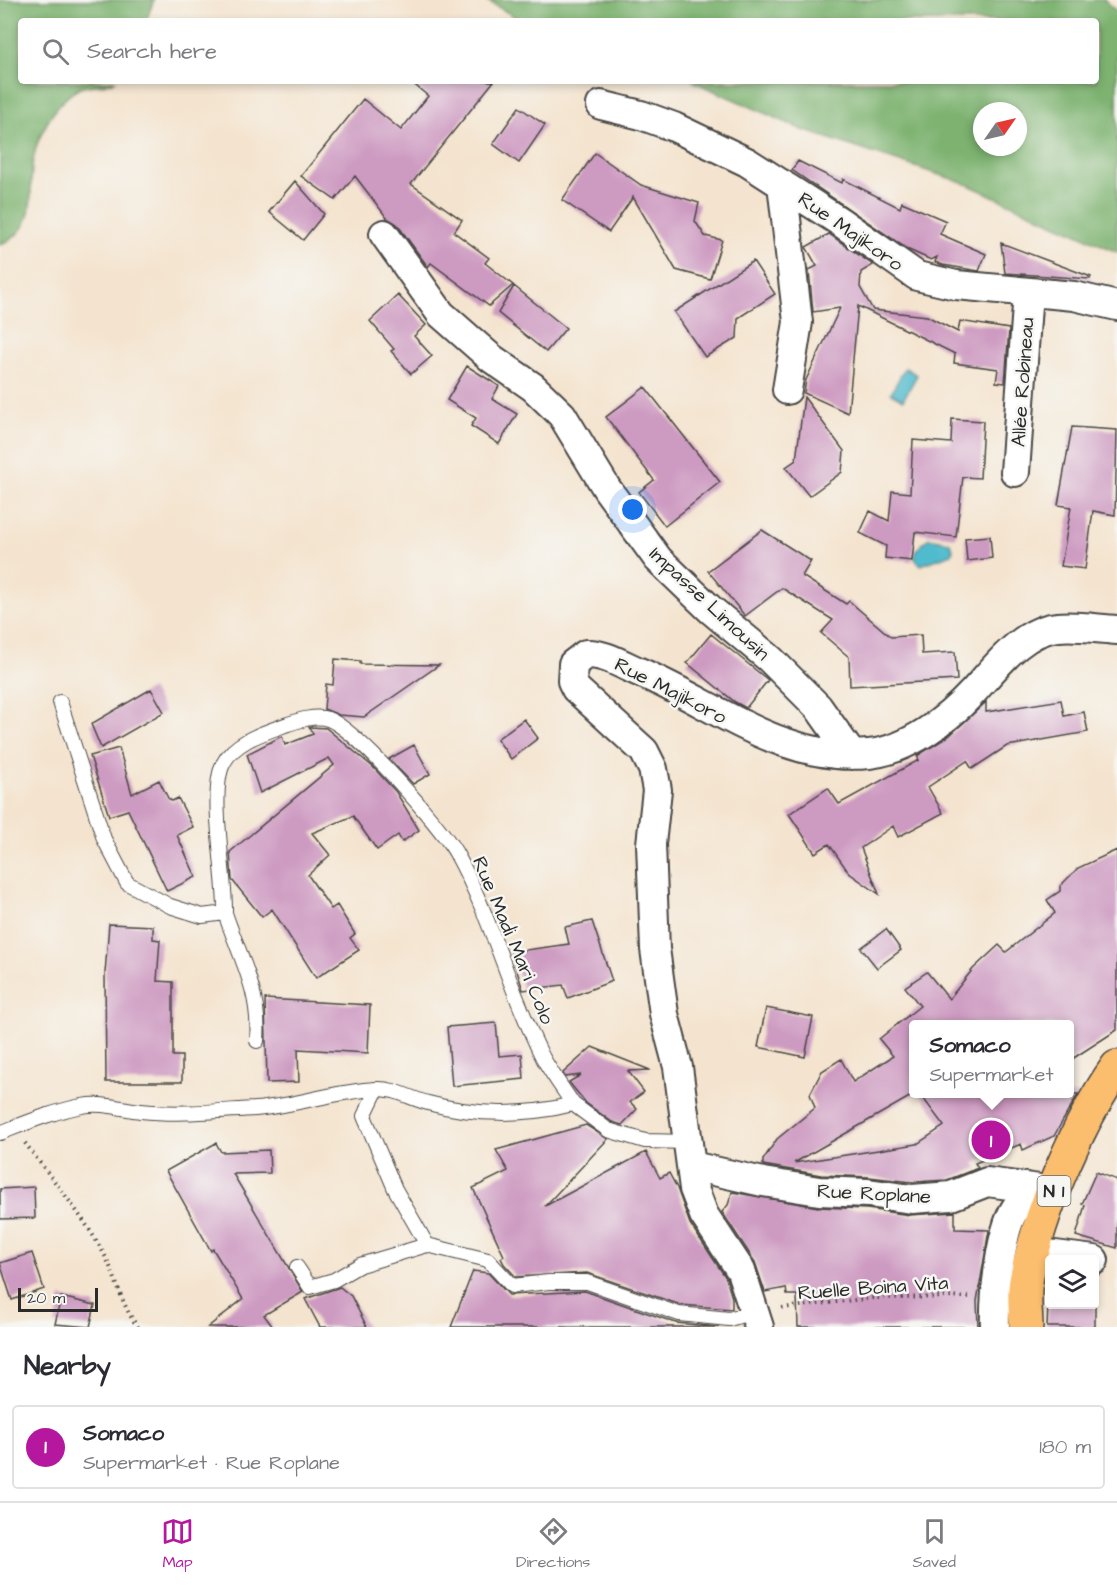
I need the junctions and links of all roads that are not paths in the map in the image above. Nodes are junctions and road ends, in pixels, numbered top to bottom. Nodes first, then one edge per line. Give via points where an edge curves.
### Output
1 (601, 105) dead end
2 (782, 184) junction
3 (384, 234) dead end
4 (1028, 292) junction
5 (1117, 306) edge
6 (787, 390) dead end
7 (1016, 472) dead end
8 (1117, 630) edge
9 (60, 702) dead end
10 (852, 755) junction
11 (225, 913) junction
12 (258, 1041) dead end
13 (1117, 1067) edge
14 (377, 1089) junction
15 (573, 1104) junction
16 (0, 1133) edge
17 (691, 1154) junction
18 (1054, 1191) junction
19 (428, 1245) junction
20 (1032, 1252) junction
21 (1055, 1255) edge
22 (1099, 1260) edge
23 (1117, 1262) edge
24 (297, 1267) dead end
25 (757, 1319) edge
26 (995, 1327) edge
27 (1026, 1327) edge

1 - 2 street, Rue Majikoro via 674,127 747,162
2 - 4 street, Rue Majikoro via 917,276 956,285
2 - 6 street via 798,322
3 - 10 street, Impasse Limousin via 441,314 562,415 607,489 658,559 818,707
4 - 5 street, Rue Majikoro via 1074,296
4 - 7 street, Allée Robineau
8 - 10 street, Rue Majikoro via 1057,627 1041,632 1014,649 938,723 903,744 872,754
9 - 11 lane via 104,839 127,883 170,906 202,916
10 - 17 street, Rue Majikoro via 828,754 756,732 666,683 601,656 586,654 573,664 576,689 639,745 653,770 657,790 651,844 655,949
11 - 12 lane via 250,976 260,1015
11 - 15 lane, Rue Madi Mari Colo via 219,787 223,764 234,750 257,736 290,723 318,717 330,720 379,761 432,818 455,851 544,1059
13 - 18 main road, N 1 via 1099,1091
14 - 15 lane via 468,1111 506,1113
14 - 16 lane via 259,1108 194,1113 82,1106
14 - 19 lane via 364,1116 395,1189
15 - 17 lane via 608,1130
17 - 18 street, Rue Roplane via 763,1182 819,1191 912,1199 951,1196 987,1182
17 - 25 street, Rue Majikoro via 694,1189 704,1215 741,1271
18 - 20 main road, N 1
18 - 26 street via 1027,1199 1009,1222 994,1296
19 - 24 lane via 360,1265 310,1287
19 - 25 lane via 488,1260 512,1286 587,1282 679,1314
20 - 21 street
20 - 27 main road, N 1 via 1025,1284
22 - 23 street

